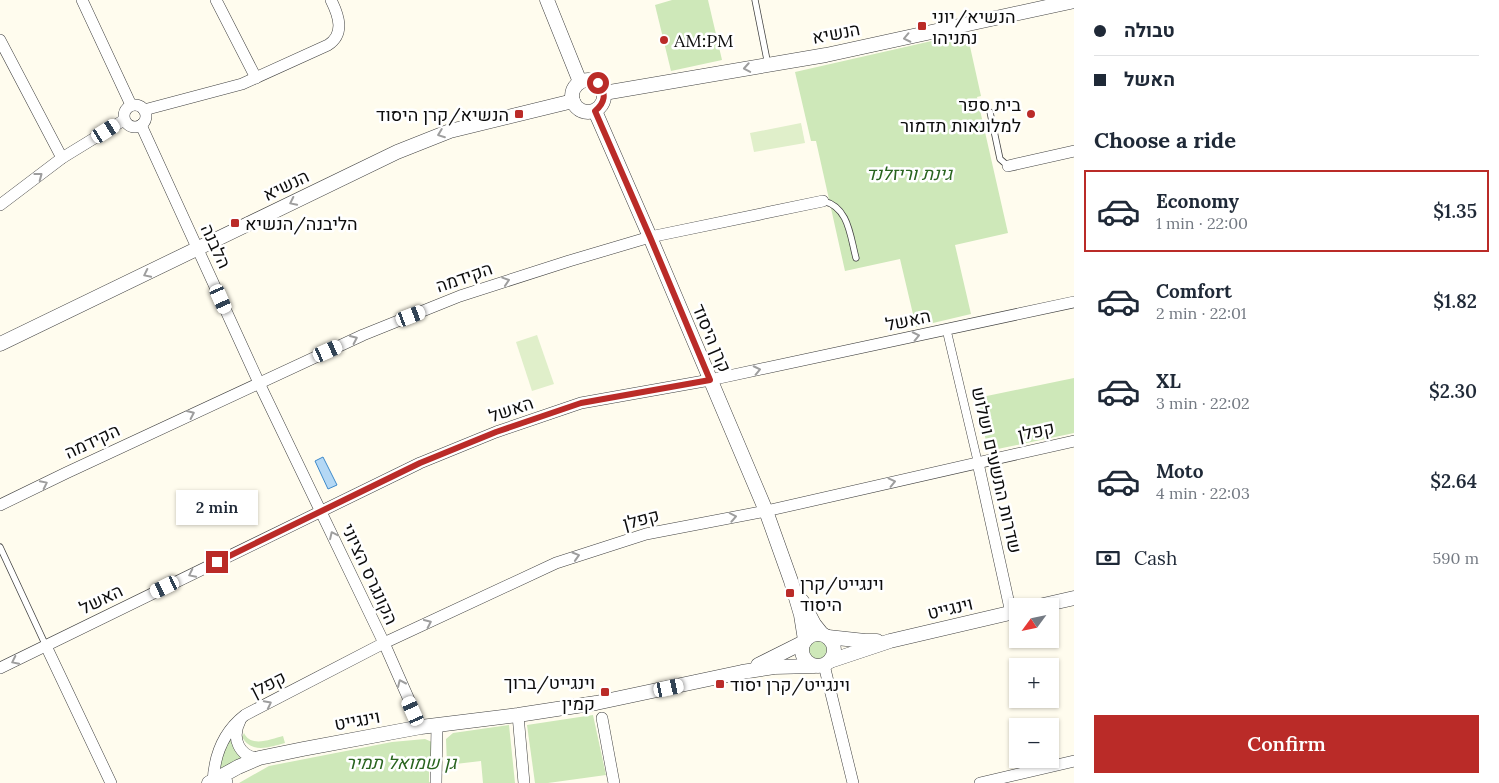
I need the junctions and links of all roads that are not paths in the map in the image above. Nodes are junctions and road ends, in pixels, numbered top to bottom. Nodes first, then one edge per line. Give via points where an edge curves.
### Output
1 (82, 0) edge
2 (216, 0) edge
3 (331, 0) edge
4 (547, 0) edge
5 (755, 0) edge
6 (1074, 1) edge
7 (0, 40) edge
8 (768, 65) junction
9 (256, 78) junction
10 (580, 82) junction
11 (604, 93) junction
12 (573, 101) junction
13 (131, 105) junction
14 (144, 110) junction
15 (595, 111) junction
16 (990, 112) dead end
17 (124, 120) junction
18 (141, 125) junction
19 (1074, 151) edge
20 (62, 158) junction
21 (1008, 166) joint
22 (823, 201) joint
23 (0, 205) edge
24 (650, 237) junction
25 (199, 249) junction
26 (856, 258) dead end
27 (1074, 302) edge
28 (948, 336) dead end
29 (0, 344) edge
30 (710, 380) junction
31 (259, 383) junction
32 (1074, 441) edge
33 (978, 463) junction
34 (0, 505) edge
35 (321, 511) junction
36 (766, 511) junction
37 (0, 548) edge
38 (791, 581) junction
39 (1011, 598) edge
40 (1074, 598) edge
41 (1059, 601) edge
42 (1009, 613) edge
43 (825, 635) junction
44 (804, 641) junction
45 (890, 641) junction
46 (384, 644) junction
47 (46, 646) junction
48 (823, 664) junction
49 (0, 668) edge
50 (742, 672) junction
51 (518, 715) junction
52 (245, 716) junction
53 (602, 718) dead end
54 (437, 725) junction
55 (421, 727) junction
56 (303, 749) junction
57 (259, 758) junction
58 (1074, 761) edge
59 (217, 782) edge
60 (111, 783) edge
61 (436, 783) edge
62 (524, 783) edge
63 (614, 783) edge
64 (853, 783) edge
65 (980, 783) edge

1 - 13 street
2 - 9 street
3 - 9 street via 339,17 338,36 334,41
4 - 10 street
5 - 8 lane
6 -> 8 street, הנשיא
7 - 20 street
8 -> 11 street, הנשיא
9 - 14 street
10 - 11 street via 593,80
10 - 12 street via 573,90
11 - 15 street via 603,103
12 - 15 street via 585,112
12 -> 25 street, הנשיא via 450,131 397,152
13 - 14 street via 138,105
13 - 17 street via 125,110
14 - 18 street via 145,119
15 - 24 street, קרן היסוד
16 - 21 lane via 1000,159
17 - 18 street via 132,126
17 - 20 street
18 - 25 street, הלבנה
19 - 21 street
23 -> 20 street
22 - 24 street, הקידמה
22 - 26 lane via 833,204 846,216
24 - 30 street, קרן היסוד
31 -> 24 street, הקידמה via 363,335 460,296
25 -> 29 street, הנשיא
25 - 31 street, הלבנה
30 -> 27 street, האשל
28 - 33 street, שדרות התשעים ושלוש
30 - 35 street, האשל via 581,403 496,432 420,463
30 - 36 street, קרן היסוד
34 -> 31 street, הקידמה
31 - 35 street, הקונגרס הציוני
32 - 33 street, קפלן
36 -> 33 street, קפלן
33 - 39 street, שדרות התשעים ושלוש
46 -> 35 street, הקונגרס הציוני
35 -> 47 street, האשל
36 - 38 street, קרן היסוד
46 -> 36 street, קפלן via 556,563 646,534
37 - 47 lane
38 - 43 street, קרן היסוד via 814,624
38 - 44 street, קרן היסוד
40 - 41 street
42 - 45 street, וינגייט
43 - 44 street via 812,634
43 - 45 street, וינגייט via 865,642
43 - 48 street via 835,652
44 - 48 street via 803,656 809,664
44 - 50 street, וינגייט
45 - 48 street, וינגייט
52 -> 46 street, קפלן
55 -> 46 street, הקונגרס הציוני
47 -> 49 street, האשל
47 - 60 street
48 - 50 street, וינגייט
48 - 64 street
50 - 51 street, וינגייט via 596,703
51 - 54 street, וינגייט
51 - 62 street
52 - 57 street, קפלן via 236,729 236,739 246,754
52 - 59 street, קפלן via 228,731 221,743 216,758
53 - 63 street
54 - 55 street, וינגייט
54 - 61 street
55 - 56 street, וינגייט
56 - 57 street, וינגייט
56 - 59 street, וינגייט
57 - 59 street, וינגייט
58 - 65 street

